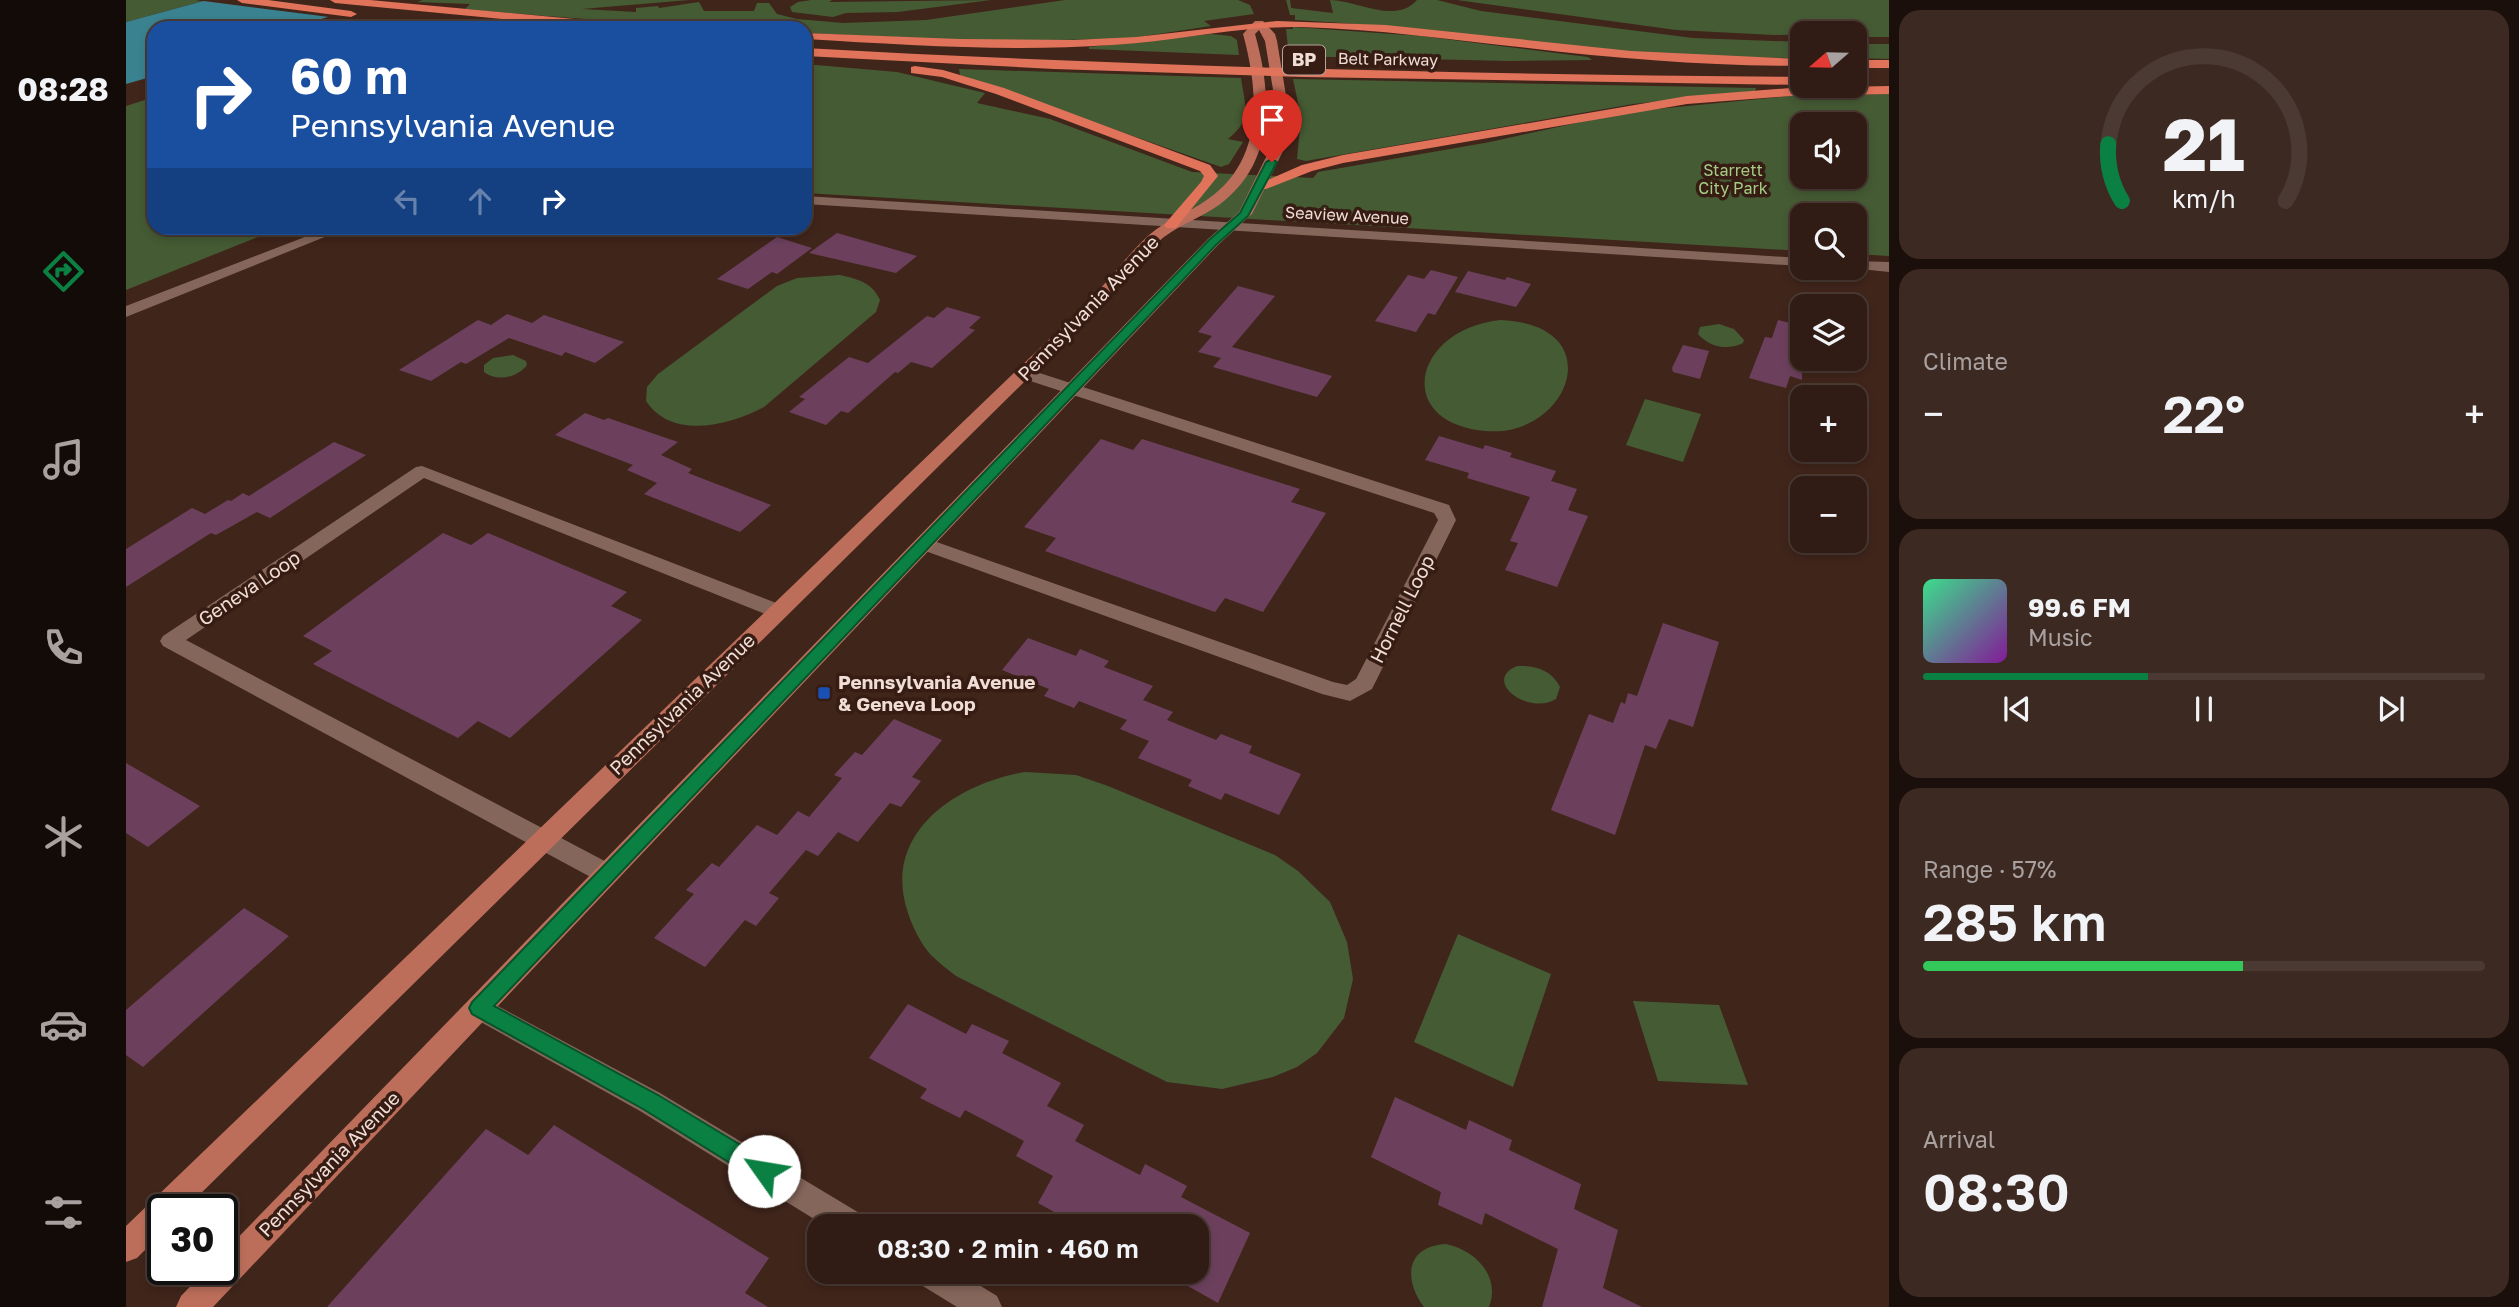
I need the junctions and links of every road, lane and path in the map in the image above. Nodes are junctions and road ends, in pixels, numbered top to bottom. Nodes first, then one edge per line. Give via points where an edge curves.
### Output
1 (242, 0) edge
2 (335, 0) edge
3 (406, 20) dead end
4 (549, 21) edge
5 (1259, 23) junction
6 (812, 38) edge
7 (812, 38) edge
8 (812, 52) edge
9 (1164, 56) dead end
10 (1217, 57) dead end
11 (812, 59) edge
12 (1790, 64) edge
13 (1790, 65) edge
14 (1867, 66) edge
15 (1889, 66) edge
16 (1790, 81) edge
17 (1867, 81) edge
18 (1889, 82) edge
19 (1889, 90) edge
20 (1261, 186) junction
21 (812, 200) edge
22 (1171, 225) junction
23 (1233, 226) junction
24 (322, 235) edge
25 (1790, 261) edge
26 (1867, 266) edge
27 (1889, 267) edge
28 (126, 312) edge
29 (1024, 373) junction
30 (1072, 389) junction
31 (924, 544) junction
32 (777, 611) junction
33 (543, 841) junction
34 (607, 874) junction
35 (479, 1008) junction
36 (180, 1194) edge
37 (834, 1214) edge
38 (147, 1227) edge
39 (126, 1247) edge
40 (949, 1284) edge
41 (192, 1307) edge
42 (986, 1307) edge

1 - 3 highway
2 - 4 highway
5 - 6 highway via 1163,37 1066,44
5 - 12 highway via 1375,27 1602,52
5 - 20 main road, Pennsylvania Avenue via 1271,41 1284,120 1279,145
5 - 22 main road, Pennsylvania Avenue via 1249,34 1263,121 1256,147 1220,197
7 - 9 highway
8 - 16 highway, Belt Parkway / BP via 1298,72
10 - 13 highway, Belt Parkway / BP via 1532,65
11 - 22 highway via 943,74 1205,168 1211,176 1207,185
14 - 15 highway
17 - 18 highway
19 - 20 highway via 1735,95 1637,107 1343,159 1307,167
20 - 23 main road, Pennsylvania Avenue
21 - 22 street, Seaview Avenue
22 - 23 street, Seaview Avenue
22 - 29 main road, Pennsylvania Avenue via 1153,238
23 - 25 street, Seaview Avenue
23 - 30 main road, Pennsylvania Avenue
24 - 28 street
26 - 27 street
29 - 30 street, Hornell Loop
29 - 32 main road, Pennsylvania Avenue
30 - 31 main road, Pennsylvania Avenue
30 - 31 street, Hornell Loop via 1442,509 1447,520 1364,684 1350,693 1330,689
31 - 34 main road, Pennsylvania Avenue
32 - 33 main road, Pennsylvania Avenue
32 - 33 street, Geneva Loop via 422,471 170,641
33 - 34 street, Geneva Loop
33 - 36 main road, Pennsylvania Avenue
34 - 35 main road, Pennsylvania Avenue
35 - 37 street via 650,1102
35 - 41 main road, Pennsylvania Avenue
38 - 39 main road, Pennsylvania Avenue
40 - 42 street

